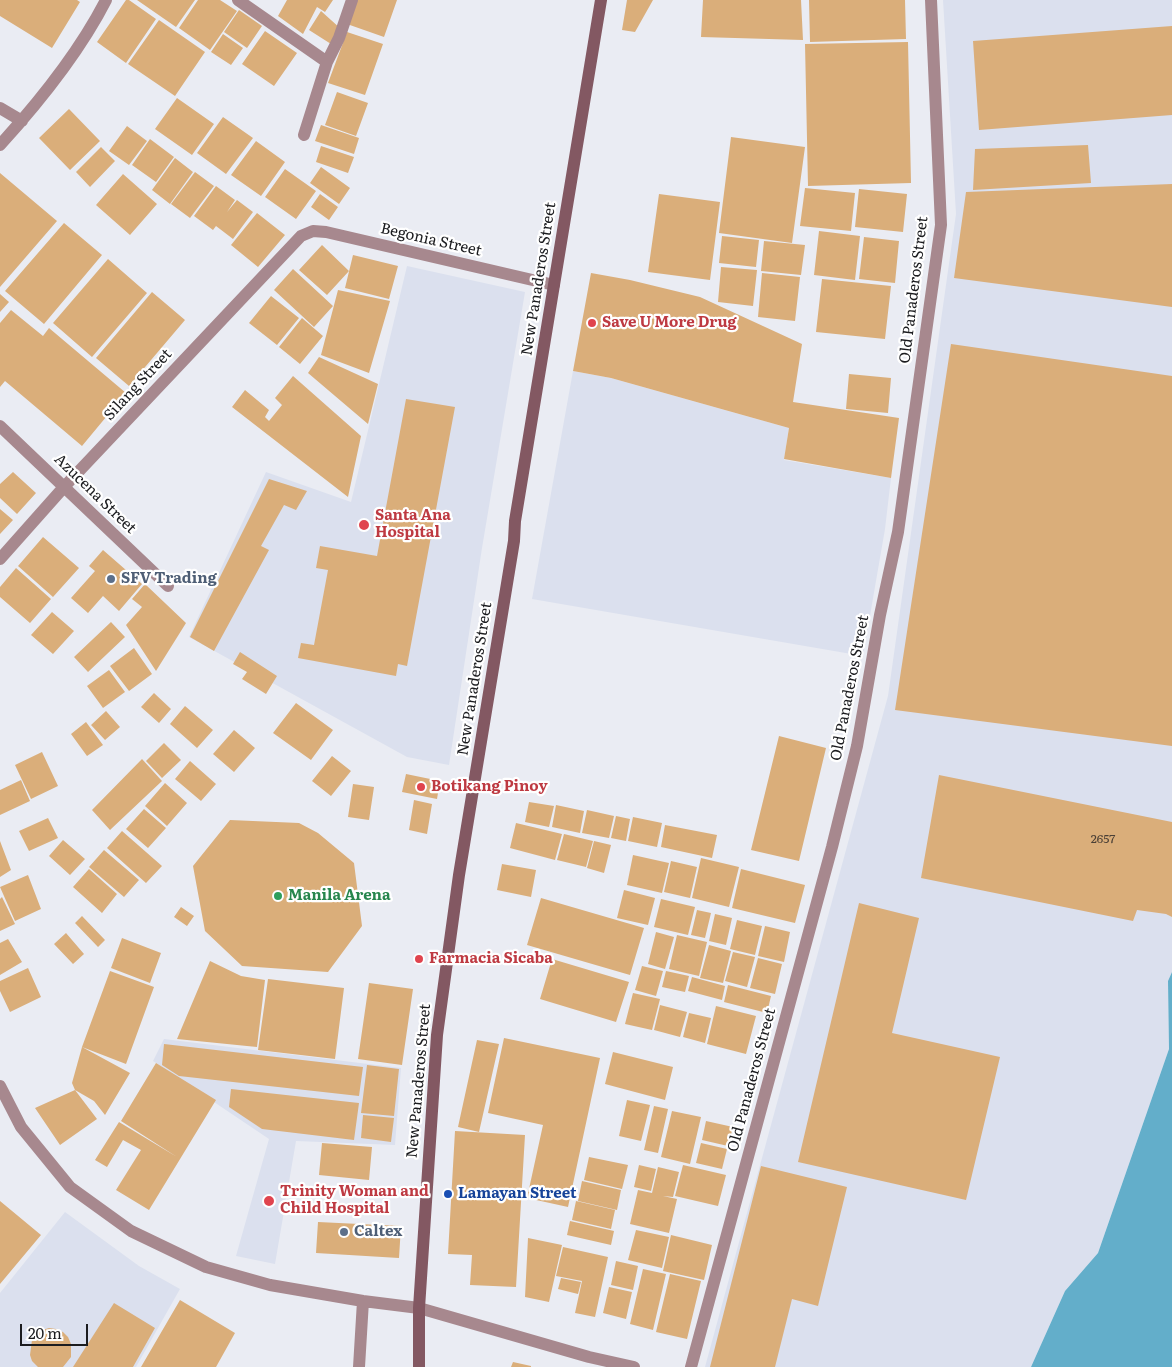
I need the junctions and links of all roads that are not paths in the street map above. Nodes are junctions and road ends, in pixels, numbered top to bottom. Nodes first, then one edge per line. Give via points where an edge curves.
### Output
1 (106, 0) edge
2 (238, 0) edge
3 (352, 0) edge
4 (601, 0) edge
5 (931, 0) edge
6 (327, 62) junction
7 (0, 108) edge
8 (22, 121) junction
9 (304, 136) dead end
10 (0, 145) edge
11 (301, 236) joint
12 (554, 285) junction
13 (0, 426) edge
14 (64, 487) junction
15 (0, 559) edge
16 (168, 586) dead end
17 (0, 1086) edge
18 (363, 1301) junction
19 (419, 1308) junction
20 (359, 1367) edge
21 (419, 1367) edge
22 (634, 1367) edge
23 (691, 1367) edge

1 - 8 street via 62,69
2 - 6 street
3 - 6 street via 340,38
4 - 12 main road, New Panaderos Street
5 - 23 street, Old Panaderos Street via 941,225 898,532 859,737 830,856
6 - 9 street
7 - 8 street
8 - 10 street
11 - 12 street, Begonia Street via 313,231 326,232
11 - 14 street, Silang Street
12 - 19 main road, New Panaderos Street via 459,875 438,1026
13 - 14 street, Azucena Street
14 - 15 street, Silang Street
14 - 16 street, Azucena Street
17 - 18 street via 21,1127 70,1187 131,1231 206,1267 270,1285
18 - 19 street
18 - 20 street
19 - 21 main road, New Panaderos Street
19 - 22 street

